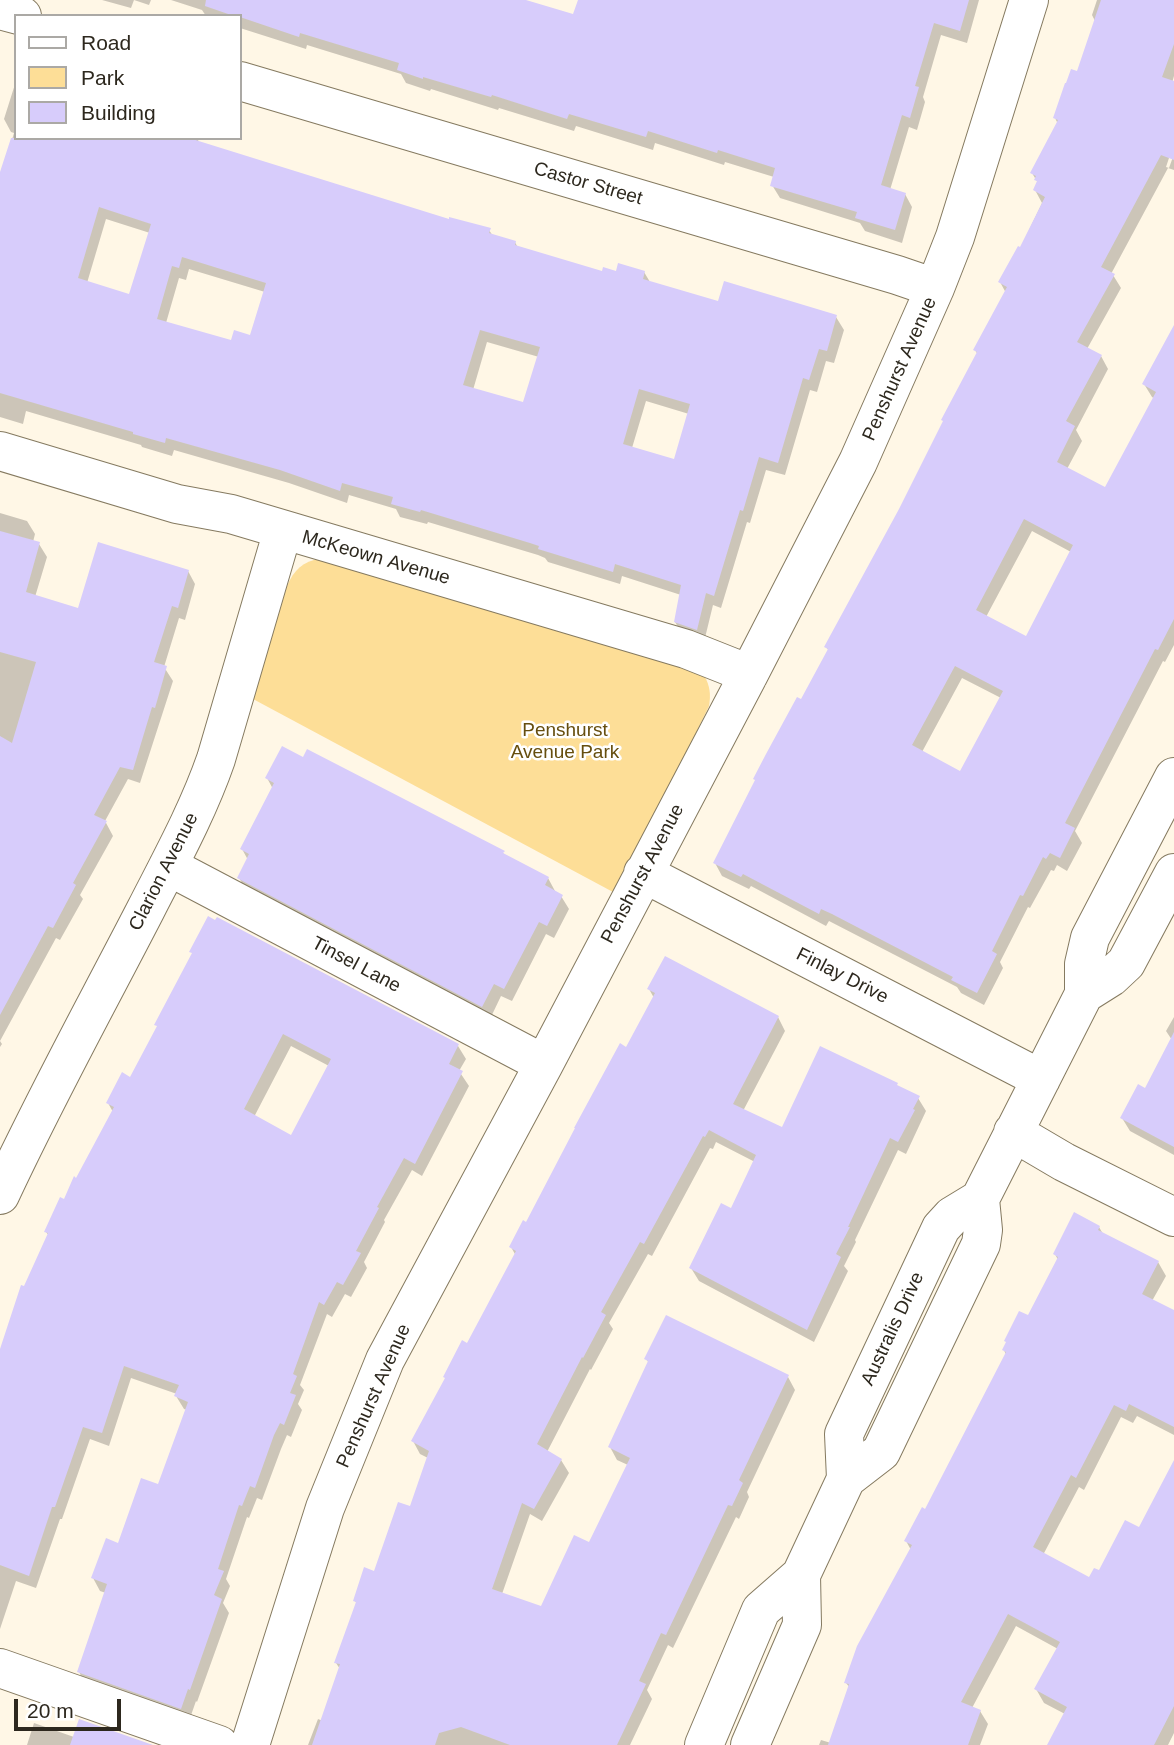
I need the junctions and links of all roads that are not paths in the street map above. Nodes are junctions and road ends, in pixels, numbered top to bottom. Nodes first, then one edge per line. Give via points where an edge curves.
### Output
1 (1029, 0) edge
2 (242, 82) edge
3 (935, 288) junction
4 (0, 452) edge
5 (283, 530) junction
6 (749, 674) junction
7 (1174, 778) edge
8 (168, 866) junction
9 (643, 873) junction
10 (1174, 873) edge
11 (1084, 994) junction
12 (544, 1064) junction
13 (1041, 1079) junction
14 (1013, 1132) junction
15 (0, 1195) edge
16 (1174, 1217) edge
17 (802, 1576) junction
18 (0, 1668) edge
19 (219, 1745) edge
20 (250, 1745) edge
21 (704, 1745) edge
22 (750, 1745) edge

1 - 3 street, Penshurst Avenue via 956,237
2 - 3 street, Castor Street
3 - 6 street, Penshurst Avenue via 858,462
4 - 5 street, McKeown Avenue via 177,505 231,514
5 - 6 street, McKeown Avenue via 685,649
5 - 8 street, Clarion Avenue via 216,759
6 - 9 street, Penshurst Avenue
7 - 11 street via 1090,938
8 - 12 street, Tinsel Lane
8 - 15 street, Clarion Avenue
9 - 12 street, Penshurst Avenue
9 - 13 street, Finlay Drive
10 - 11 street via 1126,963
11 - 13 street
12 - 20 street, Penshurst Avenue via 385,1360 325,1508
13 - 14 street
14 - 16 street
14 - 17 street via 980,1199 983,1230 975,1257 881,1452 846,1479
17 - 21 street via 761,1609
17 - 22 street via 802,1625
18 - 19 street

